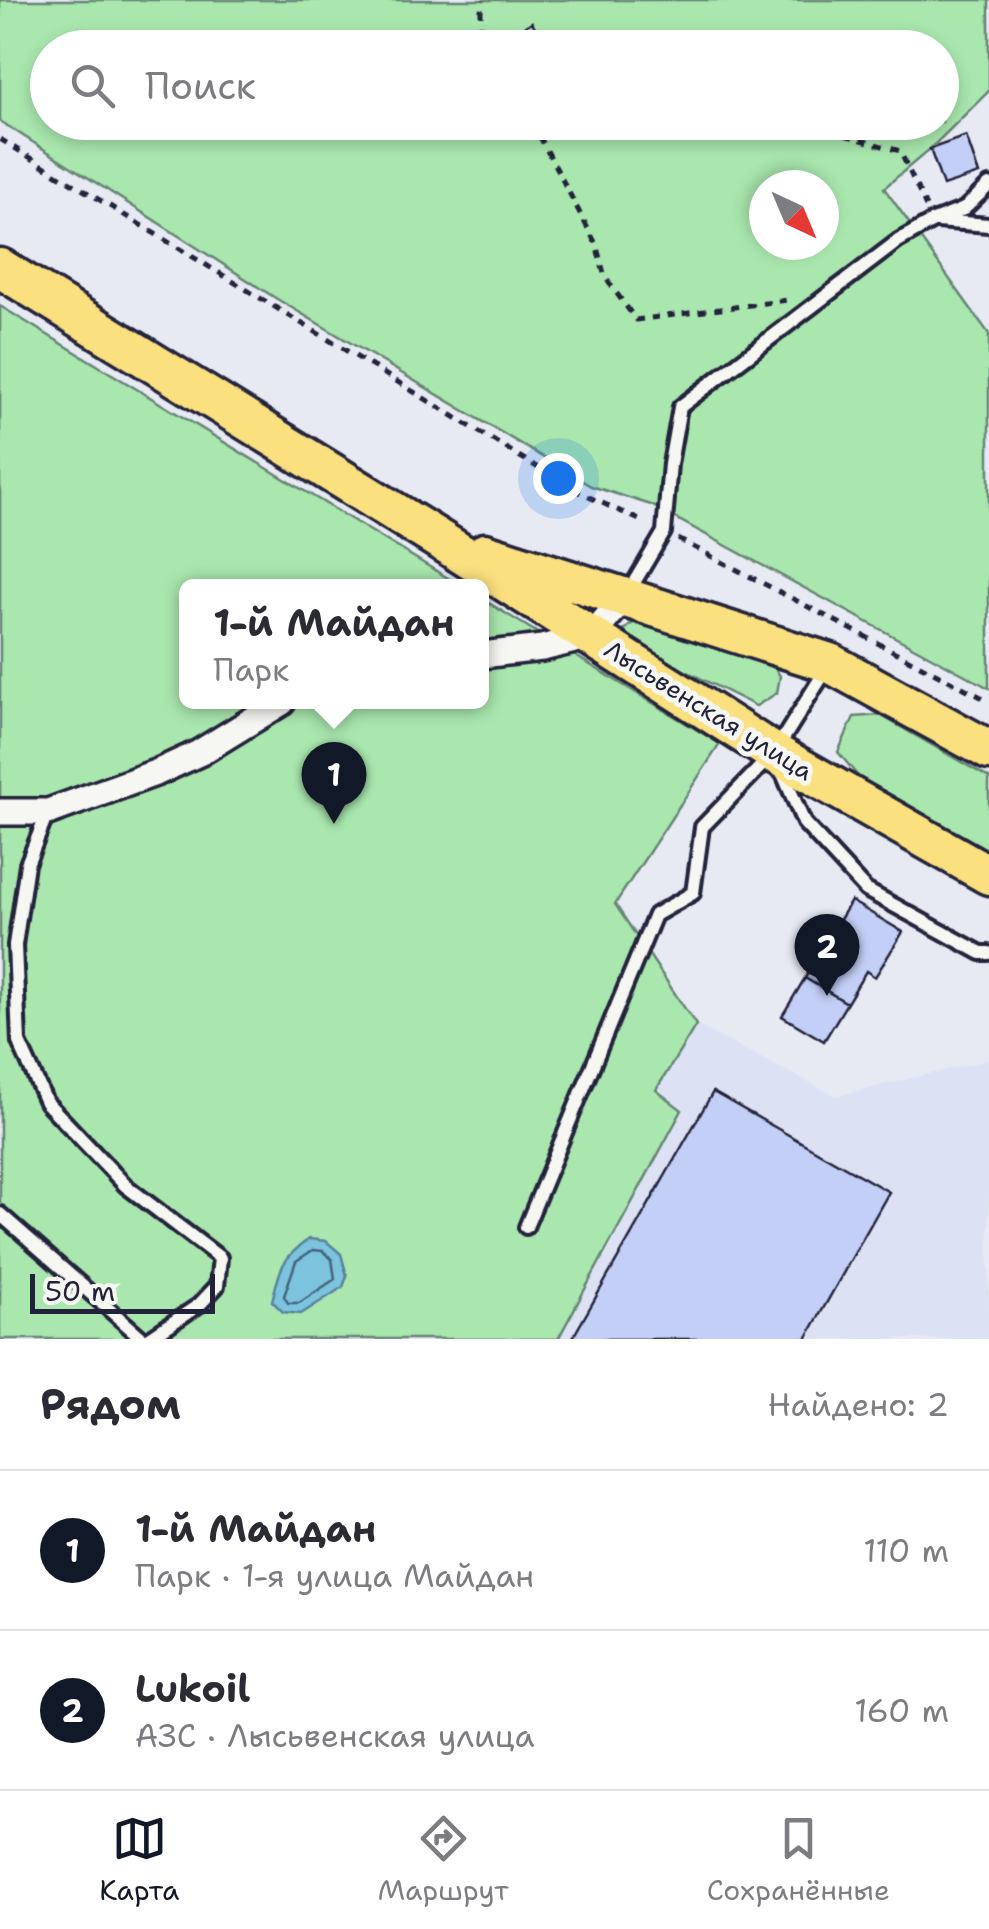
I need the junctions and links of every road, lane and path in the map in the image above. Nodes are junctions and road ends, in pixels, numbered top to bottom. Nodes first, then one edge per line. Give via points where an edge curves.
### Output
1 (484, 0) edge
2 (480, 30) edge
3 (0, 139) edge
4 (541, 140) edge
5 (862, 140) edge
6 (989, 185) edge
7 (932, 221) junction
8 (989, 224) edge
9 (0, 268) edge
10 (826, 294) junction
11 (664, 532) junction
12 (435, 537) junction
13 (625, 598) junction
14 (591, 636) junction
15 (489, 654) edge
16 (830, 663) junction
17 (989, 702) edge
18 (271, 709) edge
19 (989, 750) edge
20 (774, 754) junction
21 (0, 812) edge
22 (48, 812) junction
23 (989, 876) edge
24 (989, 953) edge
25 (0, 1214) edge
26 (526, 1227) dead end
27 (146, 1339) edge

1 - 2 path
3 - 11 path via 576,490
4 - 10 path via 596,244 605,277 636,320
5 - 7 path via 900,151
6 - 7 lane via 964,208
7 - 8 lane
7 - 10 lane
9 - 12 main road, Лысьвенская улица
10 - 11 lane via 680,407
11 - 13 lane
11 - 17 path
12 - 13 main road, Лысьвенская улица
12 - 14 main road, Лысьвенская улица
13 - 14 street
13 - 16 main road, Лысьвенская улица
14 - 15 street
14 - 20 main road, Лысьвенская улица
16 - 19 main road, Лысьвенская улица
16 - 20 lane
18 - 22 street via 158,772
20 - 23 main road, Лысьвенская улица
20 - 24 lane via 804,823 866,890
20 - 26 lane via 702,827 693,893 655,916
21 - 22 street
22 - 27 lane via 27,864 15,946 19,1042 46,1102 126,1186 220,1258 217,1286
25 - 27 lane

